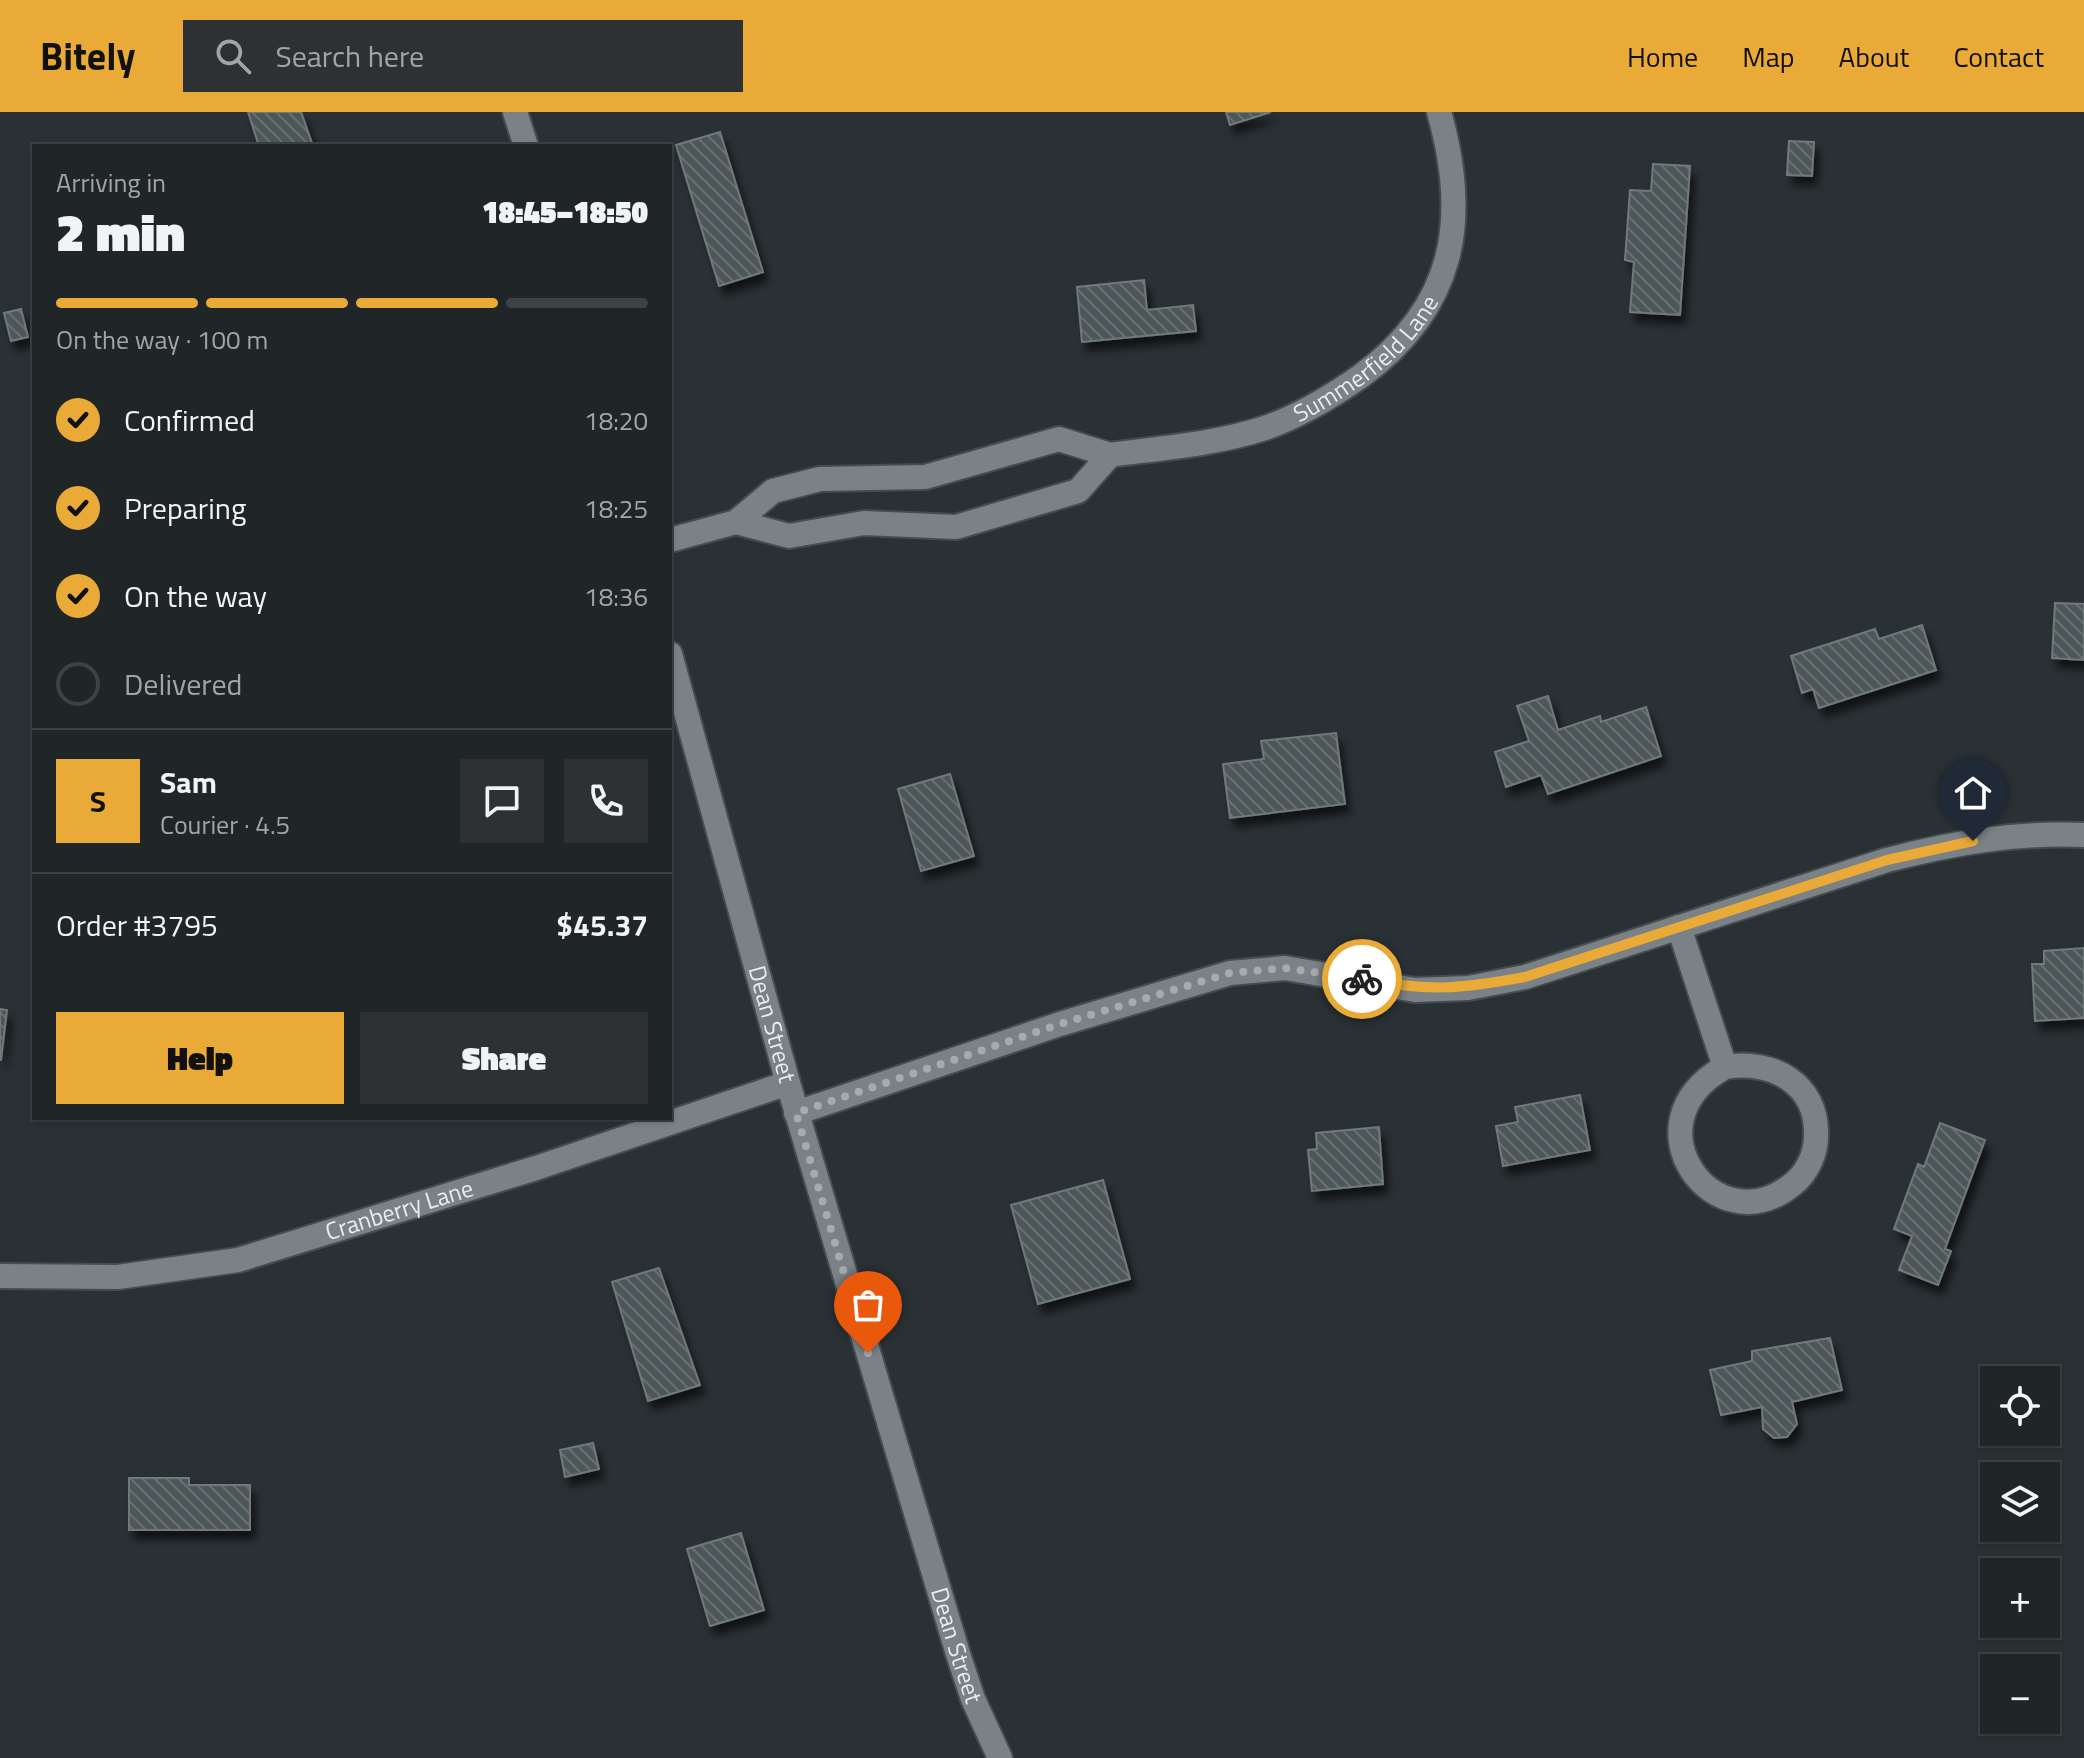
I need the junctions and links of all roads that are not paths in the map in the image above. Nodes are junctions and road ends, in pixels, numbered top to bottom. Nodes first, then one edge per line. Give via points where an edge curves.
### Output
1 (515, 112) edge
2 (1439, 112) edge
3 (525, 144) edge
4 (1110, 455) junction
5 (736, 522) junction
6 (672, 539) edge
7 (672, 661) edge
8 (2084, 835) edge
9 (1679, 927) junction
10 (1725, 1067) junction
11 (788, 1083) junction
12 (796, 1113) junction
13 (0, 1276) edge
14 (1000, 1758) edge

1 - 3 street
2 - 4 street, Summerfield Lane via 1452,187 1451,242 1437,293 1404,340 1341,390 1280,422 1230,438
4 - 5 street, Summerfield Lane via 1059,439 925,477 820,479 773,491
4 - 5 street via 1078,491 956,527 864,523 789,536
5 - 6 street, Summerfield Lane
7 - 11 street, Dean Street
8 - 9 street via 2001,836 1945,845
9 - 10 street
9 - 12 street via 1525,977 1468,988 1415,990 1285,968 1230,973
10 - 10 street via 1770,1067 1805,1094 1814,1115 1812,1159 1783,1193 1761,1201 1716,1195 1698,1180 1682,1150 1681,1116 1690,1095
11 - 12 street, Dean Street
11 - 13 street, Cranberry Lane via 238,1260 118,1277
12 - 14 street, Dean Street via 958,1654

